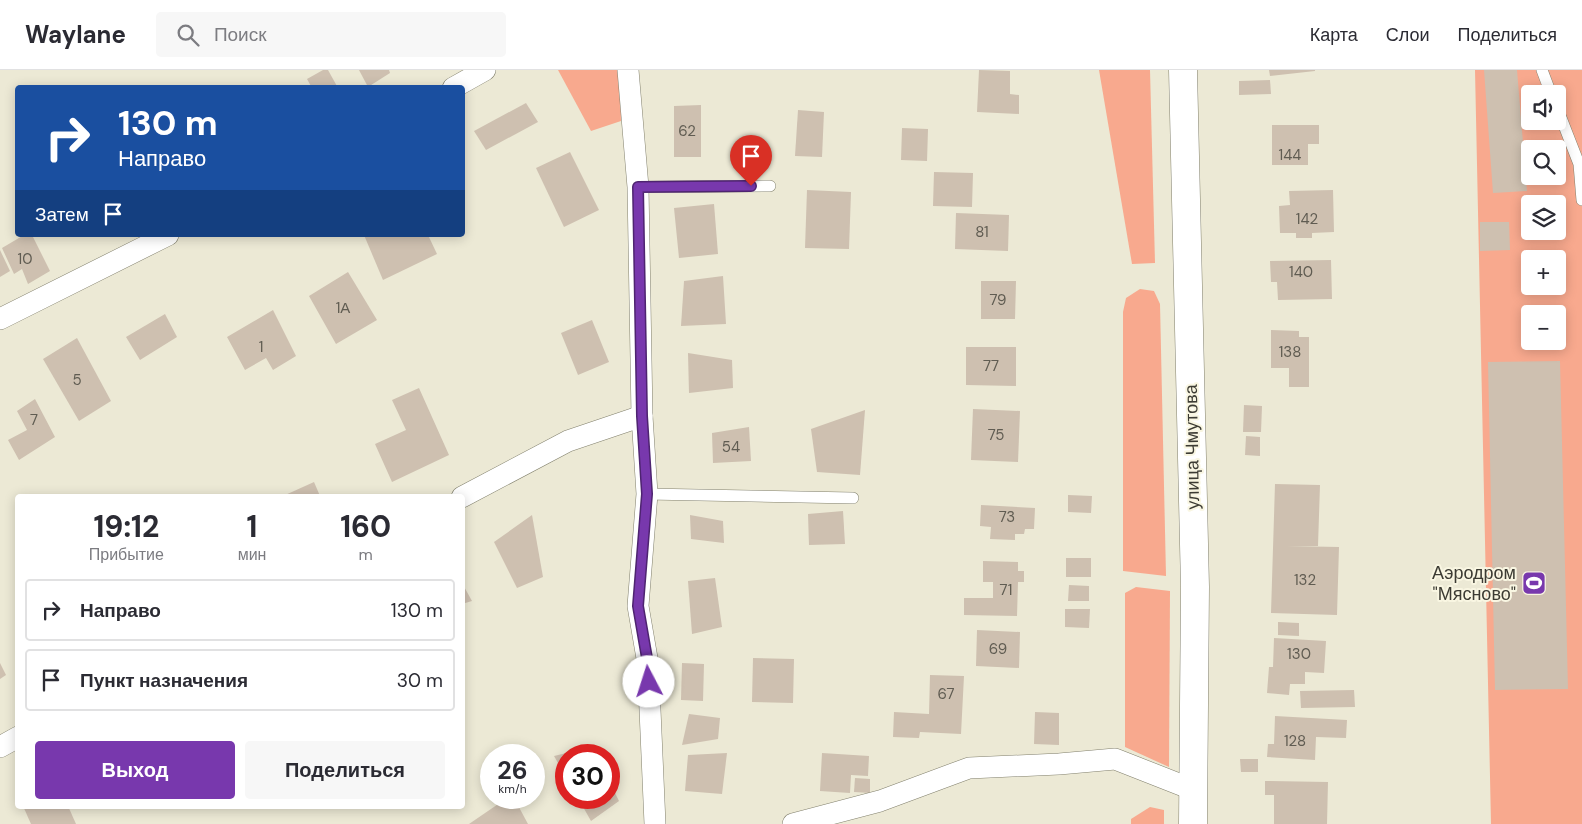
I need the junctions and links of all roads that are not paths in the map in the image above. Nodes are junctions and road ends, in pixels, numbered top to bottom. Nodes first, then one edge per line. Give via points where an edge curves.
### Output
1 (485, 70) edge
2 (628, 70) edge
3 (1183, 70) edge
4 (1542, 70) edge
5 (458, 85) edge
6 (1548, 85) edge
7 (1566, 130) edge
8 (770, 186) dead end
9 (638, 187) junction
10 (1582, 200) edge
11 (164, 237) edge
12 (0, 319) edge
13 (642, 416) junction
14 (647, 494) junction
15 (465, 496) edge
16 (853, 498) dead end
17 (15, 739) edge
18 (0, 747) edge
19 (1194, 790) junction
20 (655, 824) edge
21 (793, 824) edge
22 (1193, 824) edge

1 - 5 street
2 - 9 street
3 - 19 main road, улица Чмутова via 1195,587
4 - 6 lane
7 - 10 lane via 1579,164
8 - 9 lane
9 - 13 street
11 - 12 street
13 - 14 street
13 - 15 street via 568,441
14 - 16 lane
14 - 20 street via 638,606 648,664
17 - 18 street
19 - 21 street via 1115,758 969,768 880,801
19 - 22 main road, улица Чмутова

